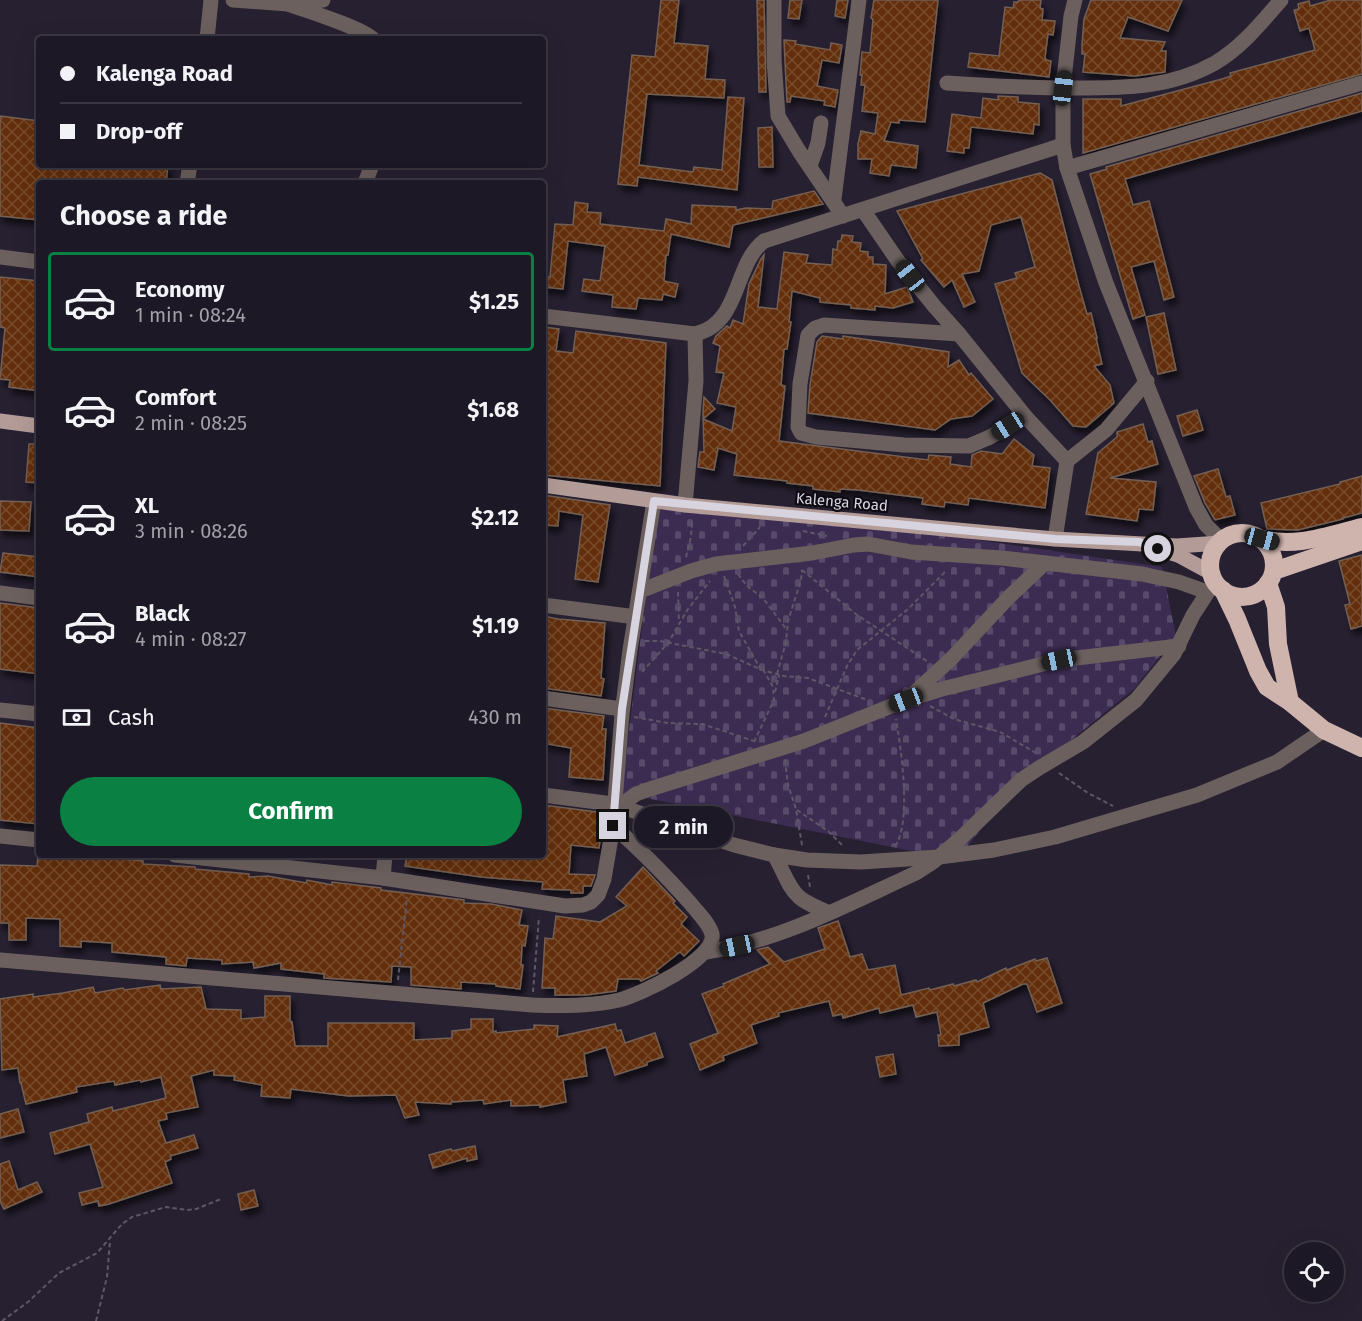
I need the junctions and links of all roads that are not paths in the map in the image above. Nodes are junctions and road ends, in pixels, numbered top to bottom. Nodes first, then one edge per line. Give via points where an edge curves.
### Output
1 (211, 0) edge
2 (233, 0) edge
3 (321, 0) edge
4 (774, 0) edge
5 (859, 0) edge
6 (1075, 0) edge
7 (1281, 0) edge
8 (288, 4) junction
9 (207, 36) edge
10 (370, 36) edge
11 (947, 83) dead end
12 (1362, 83) edge
13 (1063, 88) junction
14 (821, 123) dead end
15 (1063, 145) junction
16 (810, 166) junction
17 (1067, 168) junction
18 (834, 199) junction
19 (863, 210) junction
20 (843, 216) junction
21 (0, 257) edge
22 (36, 262) edge
23 (546, 316) edge
24 (959, 333) junction
25 (695, 334) junction
26 (1147, 381) junction
27 (1025, 416) junction
28 (0, 421) edge
29 (36, 426) edge
30 (1067, 461) junction
31 (546, 485) edge
32 (654, 501) junction
33 (684, 512) junction
34 (1362, 527) edge
35 (1055, 539) junction
36 (1262, 539) junction
37 (1362, 541) edge
38 (1139, 542) junction
39 (1221, 542) junction
40 (1045, 563) junction
41 (1271, 577) junction
42 (1214, 584) junction
43 (640, 591) junction
44 (0, 593) edge
45 (36, 598) edge
46 (546, 605) edge
47 (636, 617) junction
48 (1179, 646) junction
49 (546, 698) edge
50 (902, 702) junction
51 (1290, 702) junction
52 (0, 710) edge
53 (622, 711) junction
54 (36, 714) edge
55 (1324, 730) junction
56 (1362, 748) edge
57 (546, 795) edge
58 (617, 805) junction
59 (613, 826) junction
60 (0, 836) edge
61 (36, 840) edge
62 (774, 855) junction
63 (939, 857) junction
64 (202, 858) edge
65 (385, 858) edge
66 (383, 878) junction
67 (829, 913) junction
68 (706, 952) junction
69 (0, 960) edge

1 - 9 street
2 - 8 street
3 - 8 street
4 - 16 street via 778,116
5 - 18 street
6 - 13 street
7 - 13 street via 1250,36 1191,75 1128,88
8 - 10 street
11 - 13 street
12 - 17 street
13 - 15 street
14 - 16 street
15 - 17 street
15 - 19 street
16 - 18 street
17 - 26 street via 1106,284
18 - 20 street
19 - 20 street
19 - 24 street via 898,261
20 - 25 street via 758,246 729,307 712,329
21 - 22 street
23 - 25 street
24 - 27 street
24 - 27 street via 824,325 816,328 808,335 802,364 798,427 801,433 962,447 990,437
25 - 33 street via 696,381
26 - 30 street via 1106,430
26 - 39 street via 1200,517
27 - 30 street
28 - 29 main road
30 - 35 street
31 - 32 main road, Kalenga Road
32 - 33 main road, Kalenga Road
32 - 43 street
33 - 35 main road, Kalenga Road
34 - 36 highway via 1290,543
35 - 38 main road, Kalenga Road
36 - 39 highway via 1238,533
36 - 41 highway via 1274,559
37 - 41 highway
38 - 39 main road, Kalenga Road via 1177,546
38 - 42 main road, Kalenga Road via 1178,555
39 - 42 highway via 1212,556
40 - 42 street
40 - 43 street via 855,544 727,564 680,575
40 - 50 street
41 - 42 highway via 1259,591 1247,596 1234,595
41 - 51 highway via 1278,644
42 - 48 street via 1193,615
42 - 51 highway via 1237,619 1268,687
43 - 47 street
44 - 45 street
46 - 47 street
47 - 53 street
48 - 50 street via 1059,660
48 - 63 street via 1125,710 1083,742 1021,780
49 - 53 street
50 - 58 street via 785,747 636,794
51 - 55 highway
52 - 54 street
53 - 58 street
55 - 56 highway
55 - 63 street via 1277,762 1197,795 1055,837
57 - 58 street
58 - 59 street
58 - 62 street
59 - 66 street via 598,895 583,905 565,906
59 - 68 street via 661,870 709,928 712,939
60 - 61 street
62 - 63 street via 855,861
62 - 67 street via 798,896
63 - 67 street via 916,873
64 - 66 street
65 - 66 street
67 - 68 street via 752,942
68 - 69 street via 669,977 618,1000 532,1005

